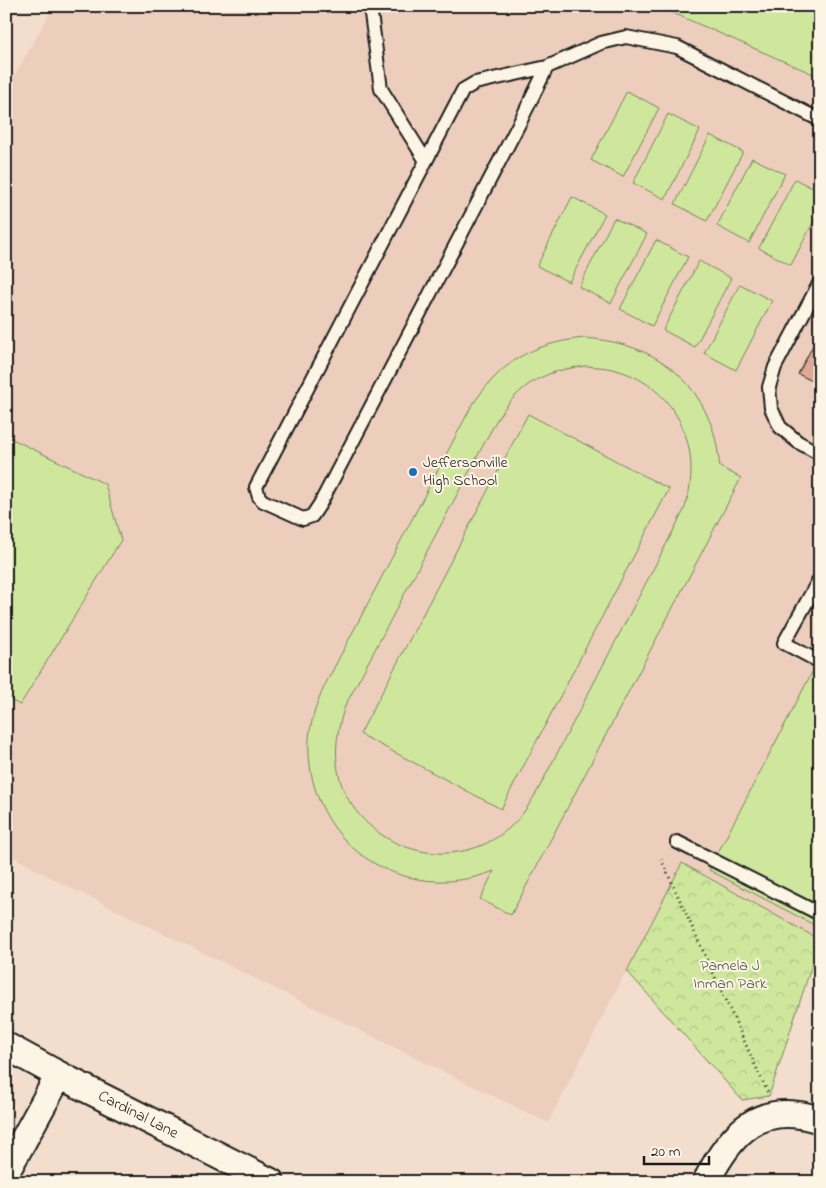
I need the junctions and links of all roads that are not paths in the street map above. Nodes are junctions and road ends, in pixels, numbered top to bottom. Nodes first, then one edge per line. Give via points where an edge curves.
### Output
1 (370, 6) edge
2 (547, 67) junction
3 (820, 120) edge
4 (426, 161) junction
5 (820, 282) edge
6 (820, 454) edge
7 (820, 578) edge
8 (820, 662) edge
9 (677, 842) dead end
10 (820, 914) edge
11 (6, 1046) edge
12 (59, 1076) junction
13 (820, 1120) edge
14 (6, 1172) edge
15 (271, 1182) edge
16 (706, 1182) edge

1 - 4 lane via 381,89
2 - 3 lane via 601,43 626,37 643,40 678,47
2 - 4 lane via 475,83 463,90
2 - 4 lane via 320,504 312,516 303,519 262,501 256,487
5 - 6 lane via 775,367 770,387 771,408 780,427
7 - 8 lane via 784,643
9 - 10 lane
11 - 12 street, Cardinal Lane
12 - 14 street
12 - 15 street, Cardinal Lane
13 - 16 street via 789,1113 749,1125 730,1143

